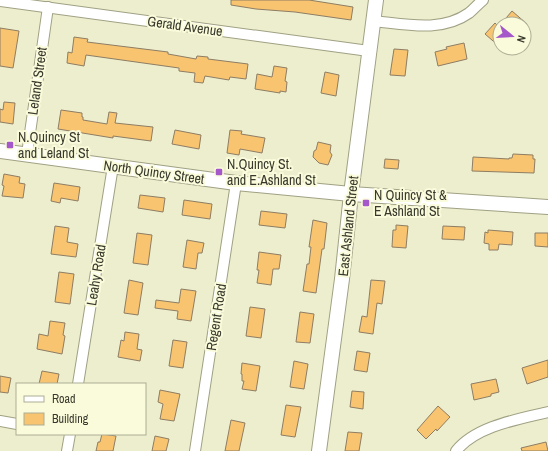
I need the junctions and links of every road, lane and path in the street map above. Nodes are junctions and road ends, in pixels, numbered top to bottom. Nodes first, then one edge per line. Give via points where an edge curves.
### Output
1 (376, 0) edge
2 (483, 0) edge
3 (0, 1) edge
4 (48, 7) junction
5 (373, 21) junction
6 (369, 51) junction
7 (0, 151) edge
8 (27, 154) junction
9 (113, 166) junction
10 (236, 183) junction
11 (351, 194) junction
12 (548, 207) edge
13 (78, 383) edge
14 (548, 412) edge
15 (0, 421) edge
16 (16, 424) edge
17 (70, 435) edge
18 (67, 451) edge
19 (195, 451) edge
20 (319, 451) edge
21 (456, 451) edge

1 - 5 main road, East Ashland Street
2 - 5 street via 469,13 451,22 436,25 418,27
3 - 4 street, Gerald Avenue
4 - 6 street, Gerald Avenue
4 - 8 street, Leland Street
5 - 6 main road, East Ashland Street
6 - 11 main road, East Ashland Street
7 - 8 main road, North Quincy Street
8 - 9 main road, North Quincy Street
9 - 10 main road, North Quincy Street
9 - 13 street, Leahy Road
10 - 11 main road, North Quincy Street
10 - 19 street, Regent Road
11 - 12 main road, North Quincy Street
11 - 20 main road, East Ashland Street
14 - 21 street via 488,428
15 - 16 street
17 - 18 street

